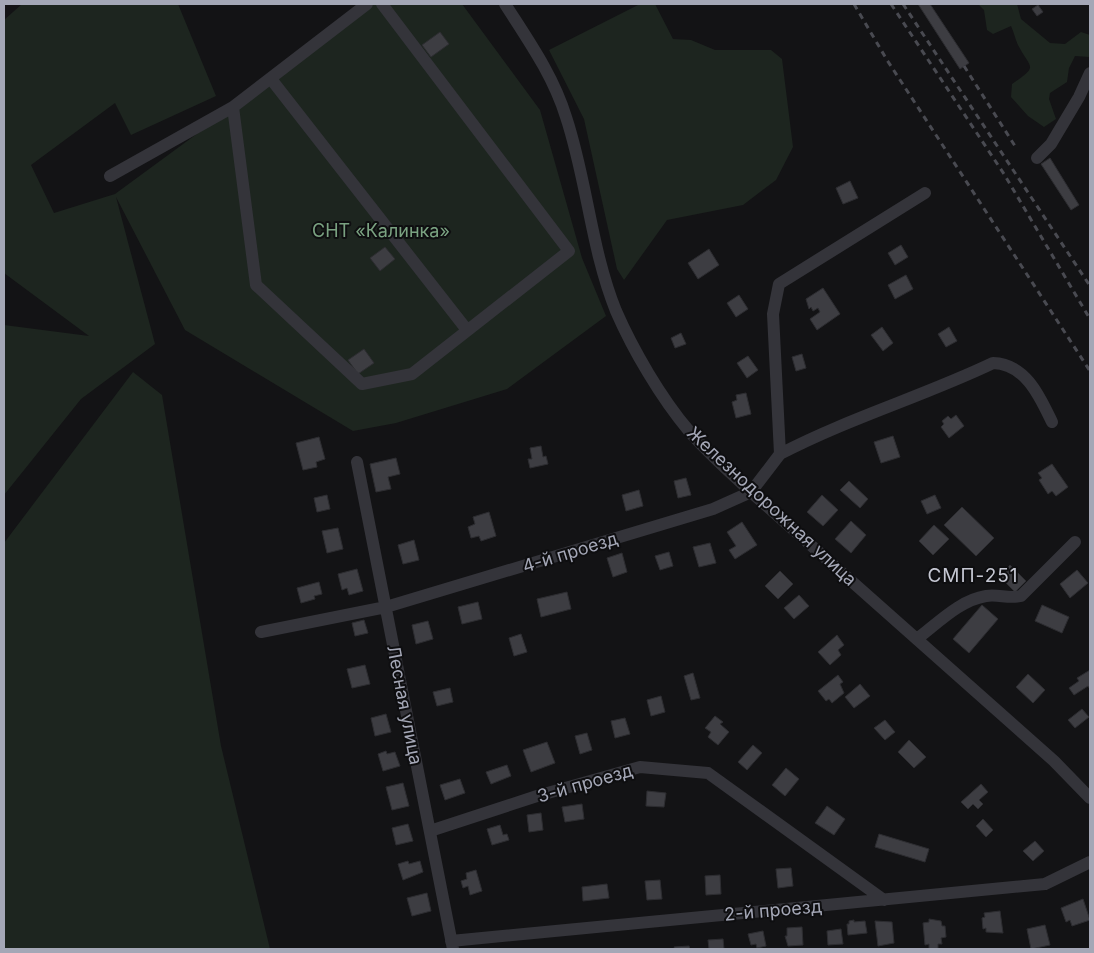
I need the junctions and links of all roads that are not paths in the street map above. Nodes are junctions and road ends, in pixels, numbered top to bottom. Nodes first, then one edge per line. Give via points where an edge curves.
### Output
1 (367, 4) edge
2 (382, 4) edge
3 (505, 4) edge
4 (1090, 73) edge
5 (271, 79) junction
6 (233, 107) junction
7 (1037, 158) dead end
8 (110, 176) dead end
9 (925, 193) dead end
10 (467, 330) junction
11 (1052, 422) dead end
12 (780, 454) junction
13 (356, 462) dead end
14 (751, 492) junction
15 (1075, 542) dead end
16 (386, 607) junction
17 (261, 632) dead end
18 (918, 638) junction
19 (1090, 798) edge
20 (430, 832) junction
21 (1090, 862) edge
22 (884, 900) junction
23 (452, 945) edge

1 - 5 street
2 - 10 street via 569,251
3 - 14 street, Железнодорожная улица via 538,53 561,102 598,254 617,312 628,334 688,430
4 - 7 street via 1051,144
5 - 6 street
5 - 10 street
6 - 8 street
6 - 10 street via 256,285 362,384 412,374
9 - 12 street via 779,284 773,314
11 - 12 street via 1029,380 1002,363 993,363
12 - 14 street
13 - 16 street, Лесная улица
14 - 16 street, 4-й проезд via 713,509
14 - 18 street, Железнодорожная улица
15 - 18 street via 1021,596 994,595 971,600
16 - 17 street, 4-й проезд
16 - 20 street, Лесная улица
18 - 19 street, Железнодорожная улица via 1054,761
20 - 22 street, 3-й проезд via 537,796 640,767 708,774
20 - 23 street, Лесная улица
21 - 22 street, 2-й проезд via 1045,884
22 - 23 street, 2-й проезд

